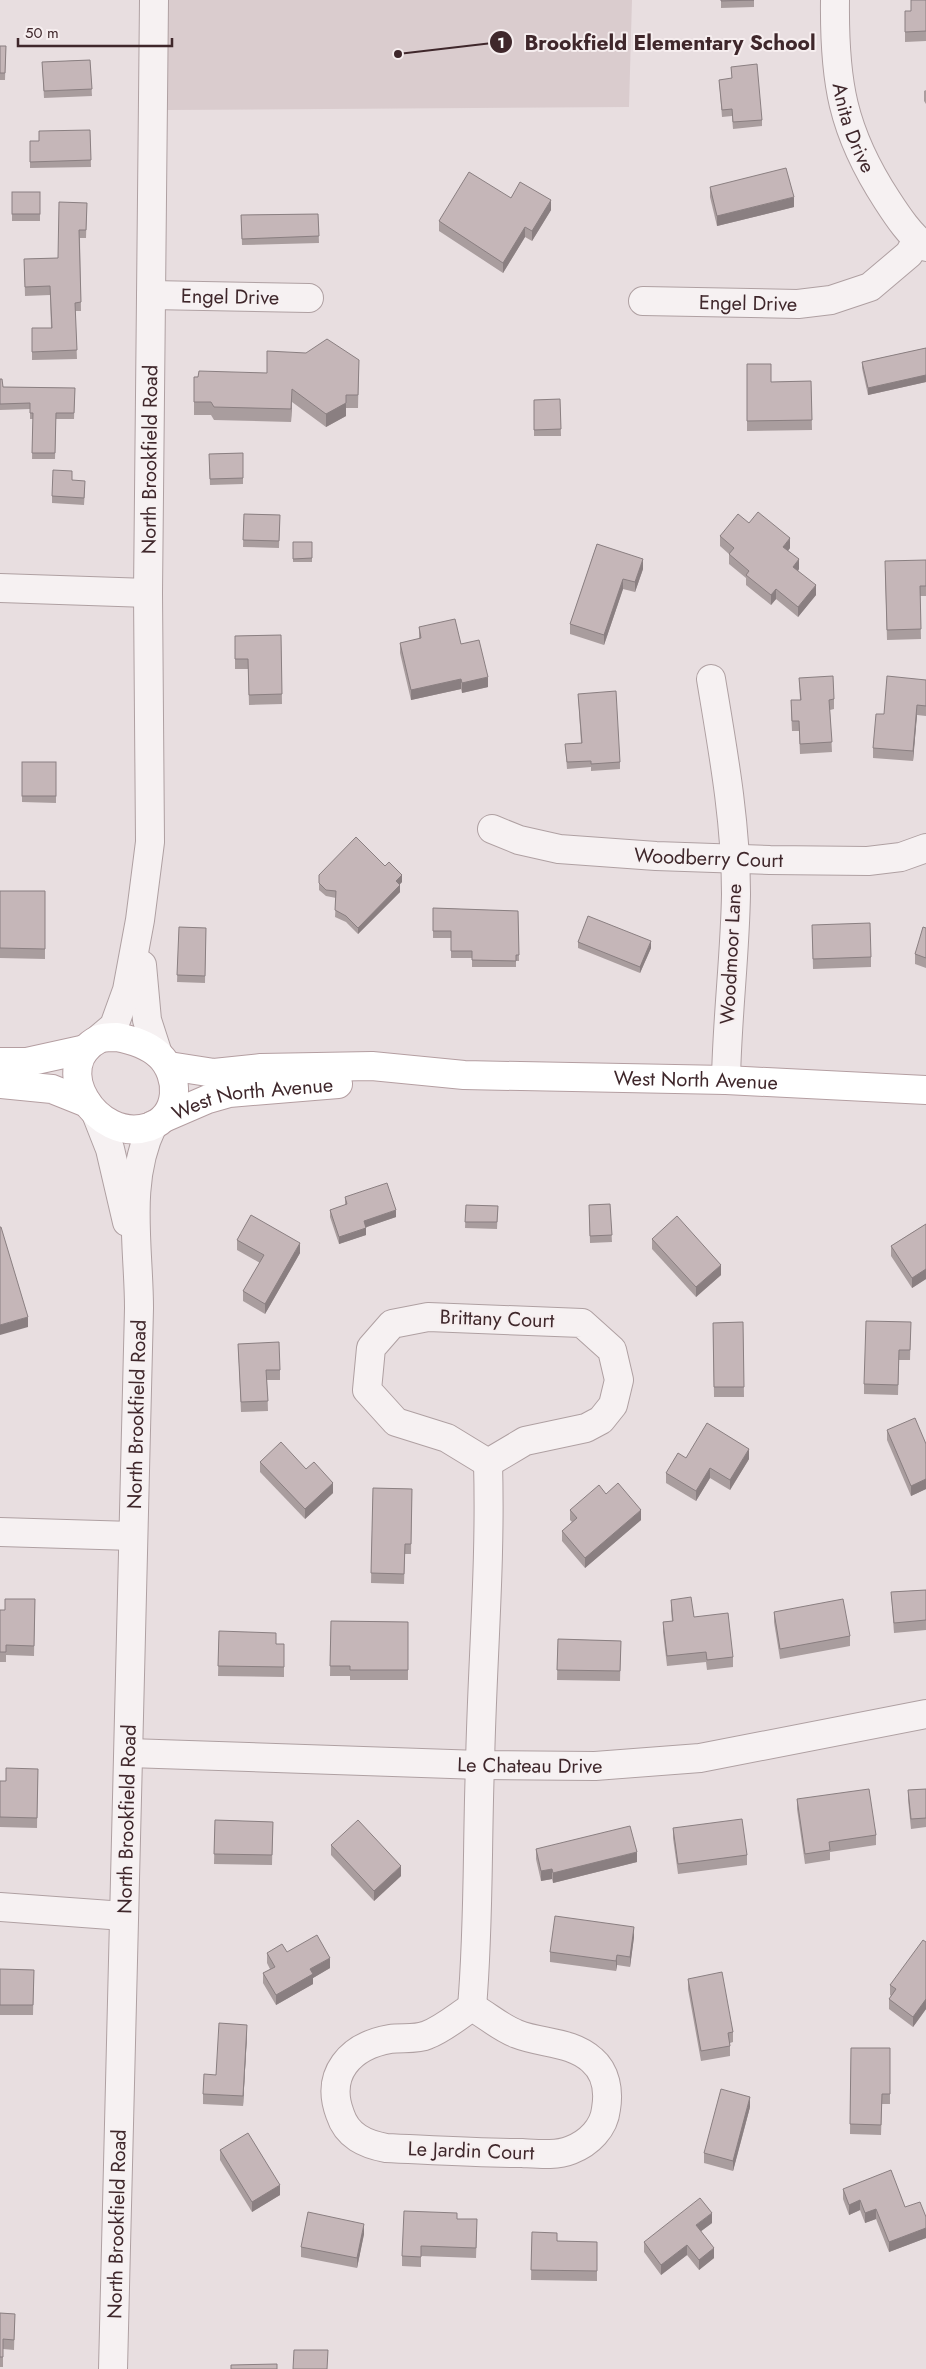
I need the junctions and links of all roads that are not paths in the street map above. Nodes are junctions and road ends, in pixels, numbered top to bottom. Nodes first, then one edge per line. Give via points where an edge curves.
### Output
1 (154, 0) edge
2 (836, 0) edge
3 (921, 243) edge
4 (853, 293) joint
5 (151, 295) junction
6 (309, 298) dead end
7 (643, 301) dead end
8 (0, 588) edge
9 (148, 593) junction
10 (711, 679) dead end
11 (492, 829) dead end
12 (926, 848) edge
13 (735, 858) junction
14 (140, 920) junction
15 (93, 1044) junction
16 (163, 1060) junction
17 (0, 1062) edge
18 (464, 1075) junction
19 (726, 1080) junction
20 (0, 1084) edge
21 (926, 1090) edge
22 (92, 1109) junction
23 (158, 1122) junction
24 (138, 1269) junction
25 (488, 1463) junction
26 (0, 1532) edge
27 (133, 1536) junction
28 (926, 1714) edge
29 (129, 1753) junction
30 (480, 1765) junction
31 (0, 1907) edge
32 (124, 1916) junction
33 (472, 2007) junction
34 (113, 2369) edge

1 - 5 street, North Brookfield Road
2 - 3 street, Anita Drive via 837,61 843,108 857,148 876,184
3 - 4 street, Anita Drive via 870,287
4 - 7 street, Engel Drive via 831,300 798,304
5 - 6 street, Engel Drive
5 - 9 street, North Brookfield Road
8 - 9 street
9 - 14 street, North Brookfield Road via 150,842
10 - 13 street, Woodmoor Lane via 729,791
11 - 13 street, Woodberry Court via 519,840 559,849 646,856
12 - 13 street, Woodberry Court via 901,857 868,861
13 - 19 street, Woodmoor Lane via 736,896
14 - 15 street, North Brookfield Road via 120,1012 114,1026
14 - 16 street, North Brookfield Road via 143,999 150,1036
15 - 16 main road via 117,1036 141,1043
15 - 17 main road via 26,1062
15 - 22 main road via 78,1067 81,1094
16 - 18 main road, West North Avenue via 214,1073 262,1068 372,1066
16 - 23 main road via 174,1086 173,1102
18 - 19 main road, West North Avenue
18 - 23 main road, West North Avenue via 254,1090 208,1100
19 - 21 main road, West North Avenue
20 - 22 main road via 52,1089
22 - 23 main road via 109,1125 120,1128 135,1130
22 - 24 street, North Brookfield Road via 110,1149
23 - 24 street, North Brookfield Road via 144,1142 140,1161 136,1198
24 - 27 street, North Brookfield Road
25 - 25 street, Brittany Court via 525,1441 586,1428 601,1420 614,1405 619,1380 612,1350 582,1323 575,1322 428,1317 392,1324 371,1348 367,1390 396,1422 447,1438
25 - 30 street
26 - 27 street
27 - 29 street, North Brookfield Road
28 - 30 street, Le Chateau Drive via 700,1758 595,1766
29 - 30 street, Le Chateau Drive
29 - 32 street, North Brookfield Road
30 - 33 street
31 - 32 street
32 - 34 street, North Brookfield Road
33 - 33 street, Le Jardin Court via 426,2036 369,2044 353,2054 340,2071 334,2087 335,2103 342,2121 354,2137 386,2148 558,2154 572,2150 598,2131 606,2115 608,2099 602,2073 592,2060 578,2050 503,2028

